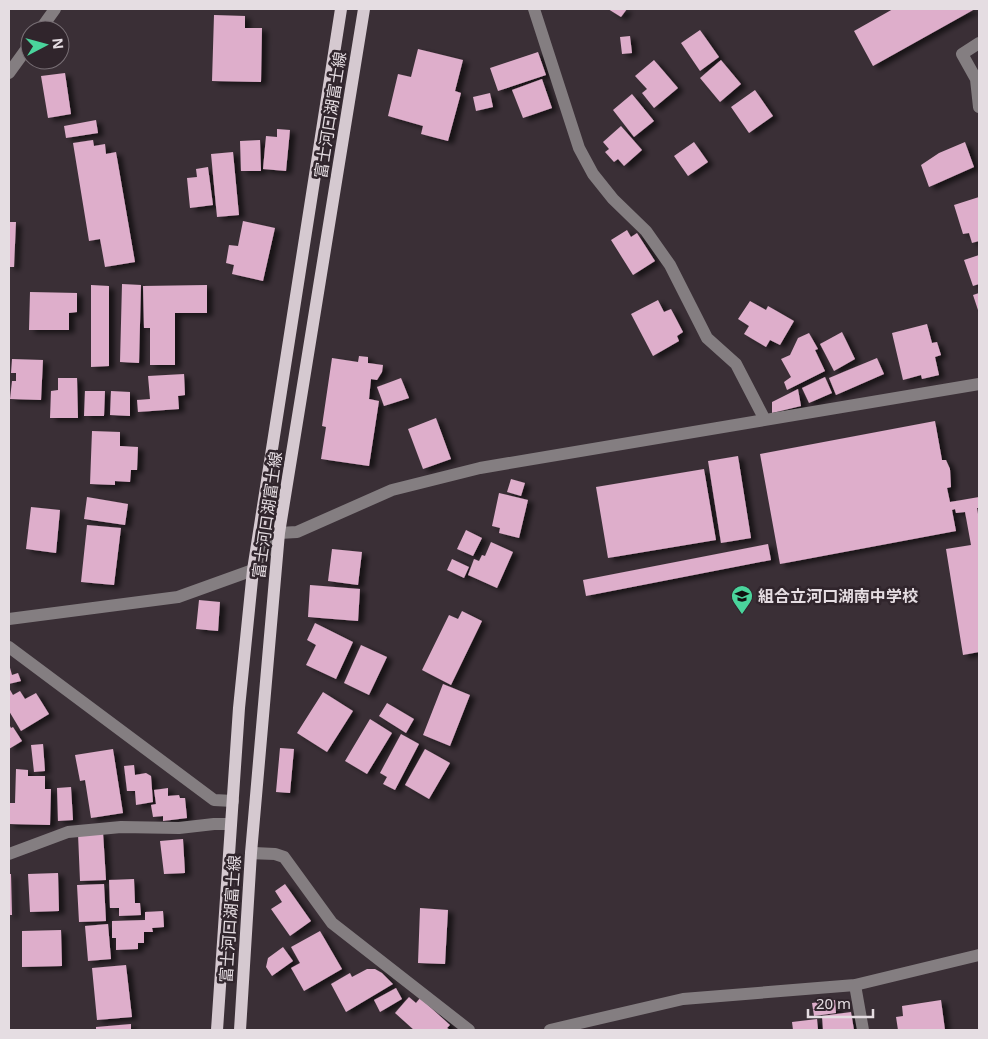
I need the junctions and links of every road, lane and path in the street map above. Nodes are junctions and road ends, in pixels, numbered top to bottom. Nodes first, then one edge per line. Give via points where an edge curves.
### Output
1 (55, 9) edge
2 (341, 9) edge
3 (364, 9) edge
4 (534, 9) edge
5 (47, 20) edge
6 (979, 43) edge
7 (20, 58) edge
8 (9, 73) edge
9 (979, 107) edge
10 (979, 384) edge
11 (765, 420) junction
12 (279, 533) junction
13 (252, 570) junction
14 (9, 619) edge
15 (9, 647) edge
16 (233, 800) junction
17 (231, 824) junction
18 (251, 853) junction
19 (9, 854) edge
20 (979, 955) edge
21 (855, 985) junction
22 (217, 1030) edge
23 (240, 1030) edge
24 (469, 1030) edge
25 (550, 1030) edge
26 (863, 1030) edge

1 - 5 street
2 - 13 main road, 富士河口湖富士線
3 - 12 main road, 富士河口湖富士線
4 - 11 street via 579,148 592,174 646,231 670,265 707,338 736,364
6 - 9 street via 962,54 976,79
7 - 8 street
10 - 11 street
11 - 12 street via 480,468 392,490 297,532
12 - 13 street
12 - 18 main road, 富士河口湖富士線
13 - 14 street via 178,597
13 - 16 main road, 富士河口湖富士線
15 - 16 street via 214,800
16 - 17 main road, 富士河口湖富士線
17 - 19 street via 68,832
17 - 22 main road, 富士河口湖富士線
18 - 23 main road, 富士河口湖富士線
18 - 24 street via 284,857 332,923
20 - 21 street
21 - 25 street via 683,1000
21 - 26 street

